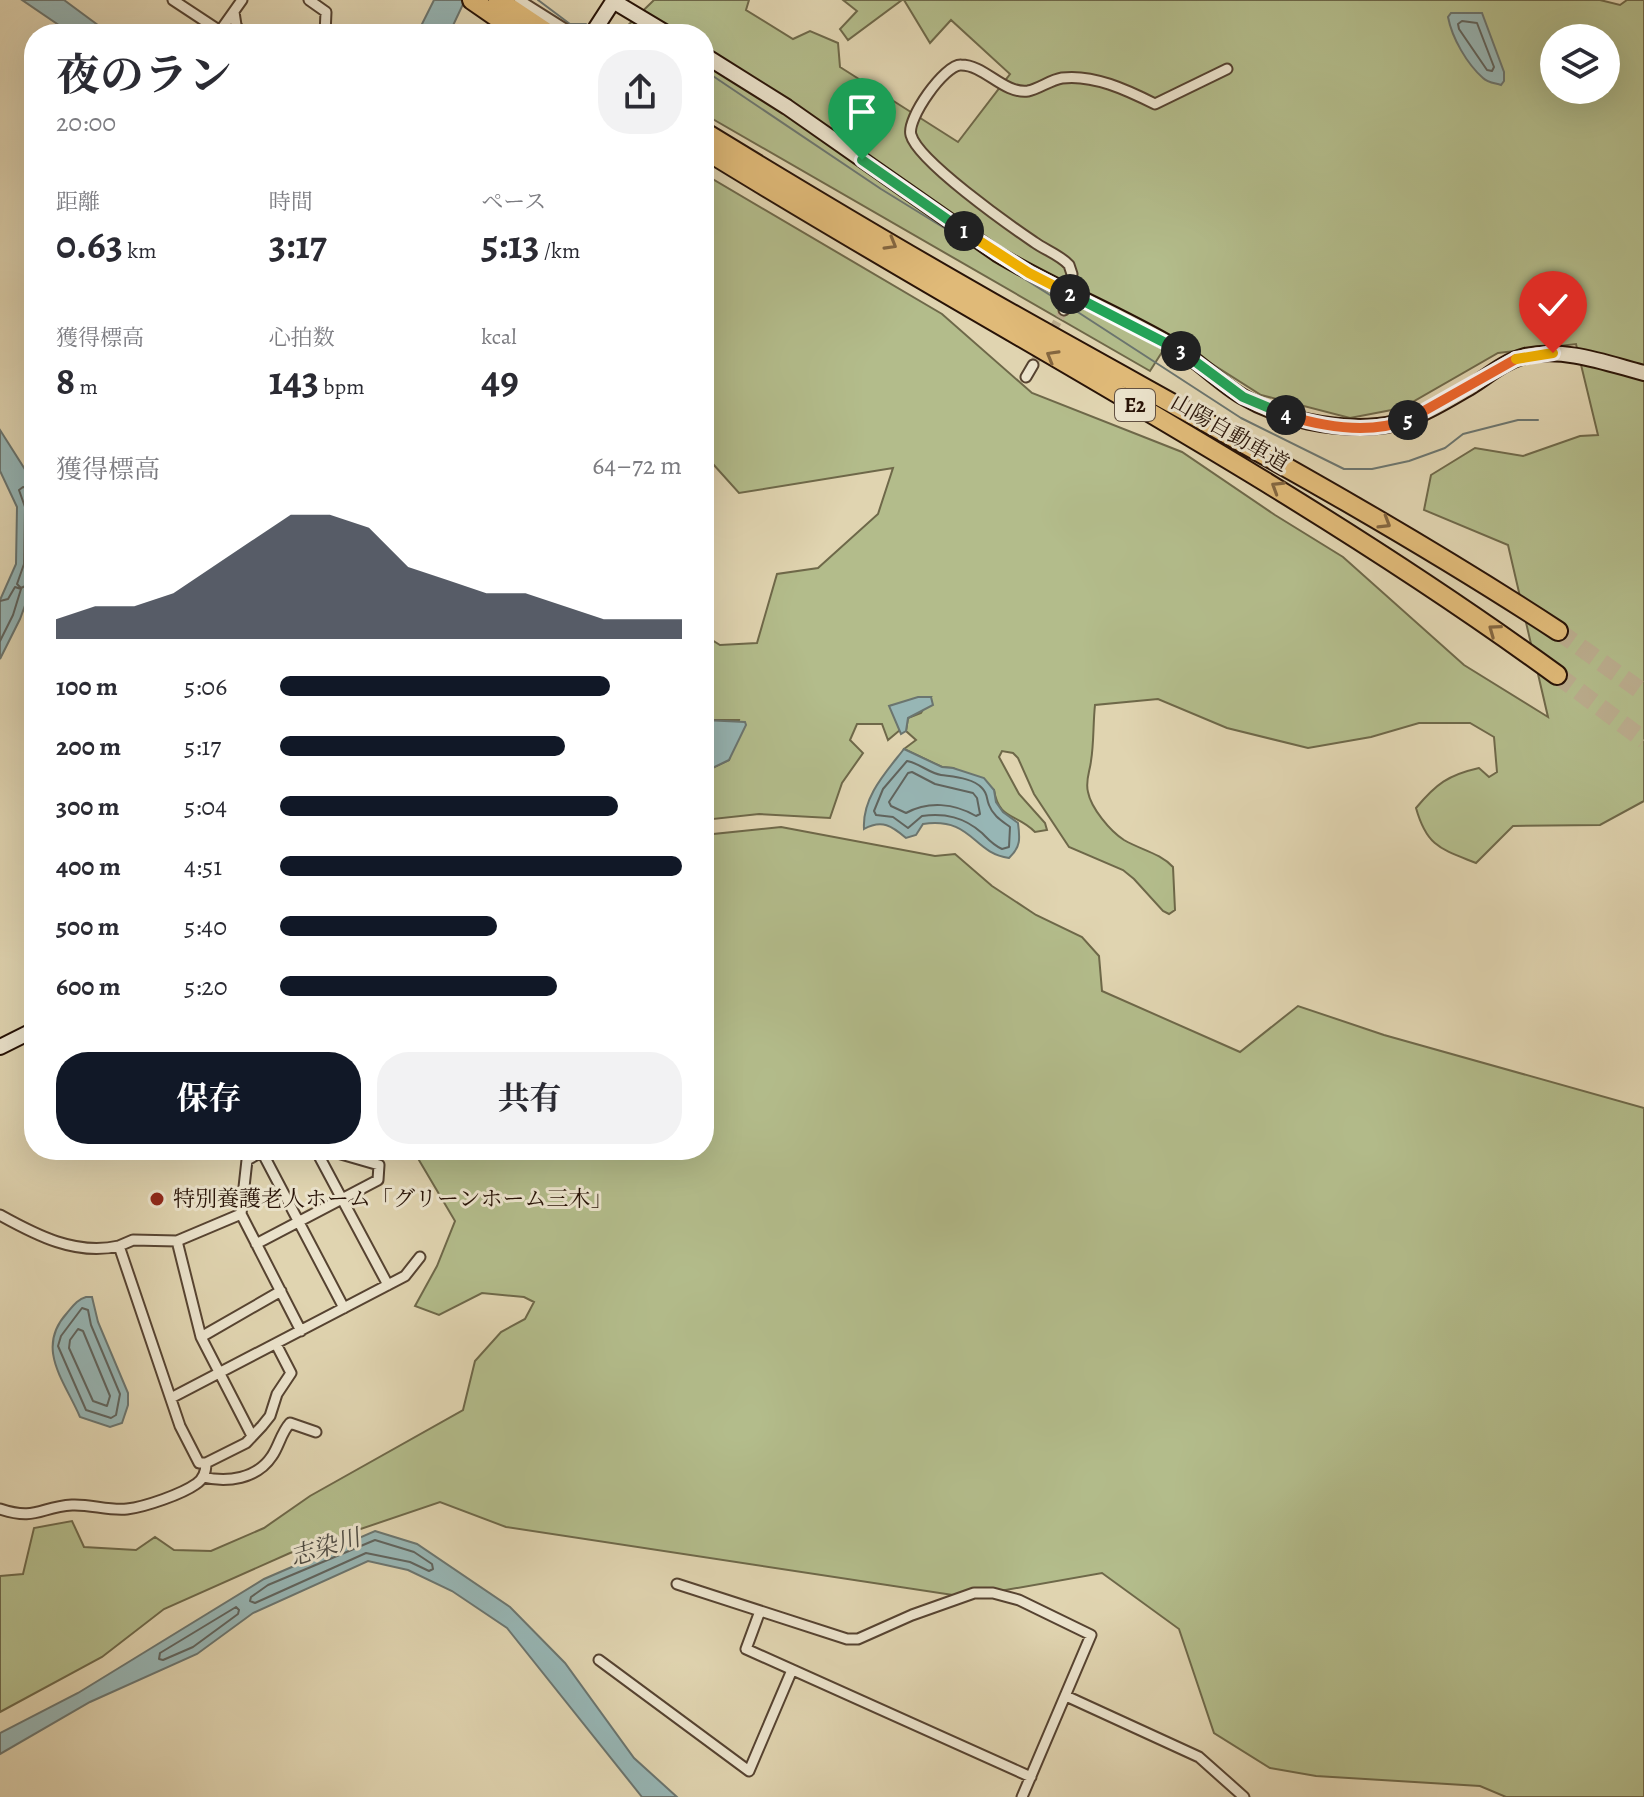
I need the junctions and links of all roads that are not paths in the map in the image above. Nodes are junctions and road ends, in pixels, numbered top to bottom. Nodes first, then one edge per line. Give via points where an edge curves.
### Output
1 (173, 0) edge
2 (242, 0) edge
3 (309, 0) edge
4 (472, 0) edge
5 (498, 0) edge
6 (519, 0) edge
7 (613, 1) edge
8 (234, 12) junction
9 (209, 24) edge
10 (225, 24) edge
11 (236, 24) edge
12 (325, 24) edge
13 (507, 24) edge
14 (534, 24) edge
15 (557, 24) edge
16 (598, 24) edge
17 (651, 24) edge
18 (714, 61) edge
19 (1227, 69) dead end
20 (714, 138) edge
21 (714, 155) edge
22 (1068, 293) junction
23 (1064, 310) tunnel mouth
24 (1033, 365) tunnel mouth
25 (1644, 373) edge
26 (1026, 377) dead end
27 (1558, 631) tunnel mouth
28 (1557, 675) tunnel mouth
29 (24, 1035) edge
30 (0, 1047) edge
31 (247, 1160) edge
32 (268, 1160) edge
33 (324, 1160) edge
34 (362, 1160) edge
35 (342, 1199) junction
36 (241, 1214) junction
37 (0, 1215) edge
38 (298, 1222) junction
39 (177, 1241) junction
40 (256, 1244) junction
41 (119, 1246) junction
42 (420, 1257) dead end
43 (388, 1285) junction
44 (281, 1291) junction
45 (344, 1308) junction
46 (301, 1331) junction
47 (201, 1337) junction
48 (276, 1344) junction
49 (219, 1373) junction
50 (171, 1398) junction
51 (316, 1432) dead end
52 (252, 1436) junction
53 (206, 1463) junction
54 (203, 1477) junction
55 (0, 1509) edge
56 (677, 1584) dead end
57 (760, 1611) junction
58 (599, 1660) dead end
59 (792, 1670) junction
60 (1066, 1696) junction
61 (1031, 1777) junction
62 (1022, 1797) edge
63 (1244, 1797) edge

1 - 9 street
2 - 8 street
3 - 12 street via 326,12
4 - 13 highway
5 - 14 highway
6 - 15 street
7 - 16 street
7 - 17 street
8 - 10 street
8 - 11 street
18 - 22 street via 997,254
19 - 22 street via 1155,104 1087,78 1060,78 1028,91 1013,89 968,65 955,64 928,94 911,123 910,134 919,147 944,173 1069,265
20 -> 27 highway, 山陽自動車道 / E2 via 992,303 1381,521
28 -> 21 highway, 山陽自動車道 / E2 via 1265,480
22 - 23 street
22 - 25 street via 1176,347 1243,397 1304,421 1341,427 1410,419 1522,357 1572,355
24 - 26 street
29 - 30 street
31 - 36 street
32 - 38 street
33 - 35 street
34 - 35 street via 379,1165 378,1180
35 - 38 street
35 - 43 street
36 - 39 street
36 - 40 street
37 - 41 street via 58,1243
38 - 40 street
38 - 45 street
39 - 41 street via 133,1240
39 - 47 street
40 - 44 street
41 - 50 street
42 - 43 street via 405,1276
43 - 45 street
44 - 46 street
44 - 47 street
45 - 46 street
46 - 48 street
47 - 49 street
48 - 49 street
48 - 52 street via 291,1373 270,1416
49 - 50 street
49 - 52 street
50 - 53 street via 199,1463
51 - 54 street via 290,1423 273,1455 256,1471 239,1478
52 - 53 street
53 - 54 street
54 - 55 street via 198,1484 126,1510 70,1505 20,1516
56 - 57 street
57 - 59 street via 746,1649
57 - 60 street via 858,1639 974,1593 1019,1600 1091,1635
58 - 59 street via 749,1771
59 - 61 street
60 - 61 street
60 - 63 street via 1199,1757
61 - 62 street

